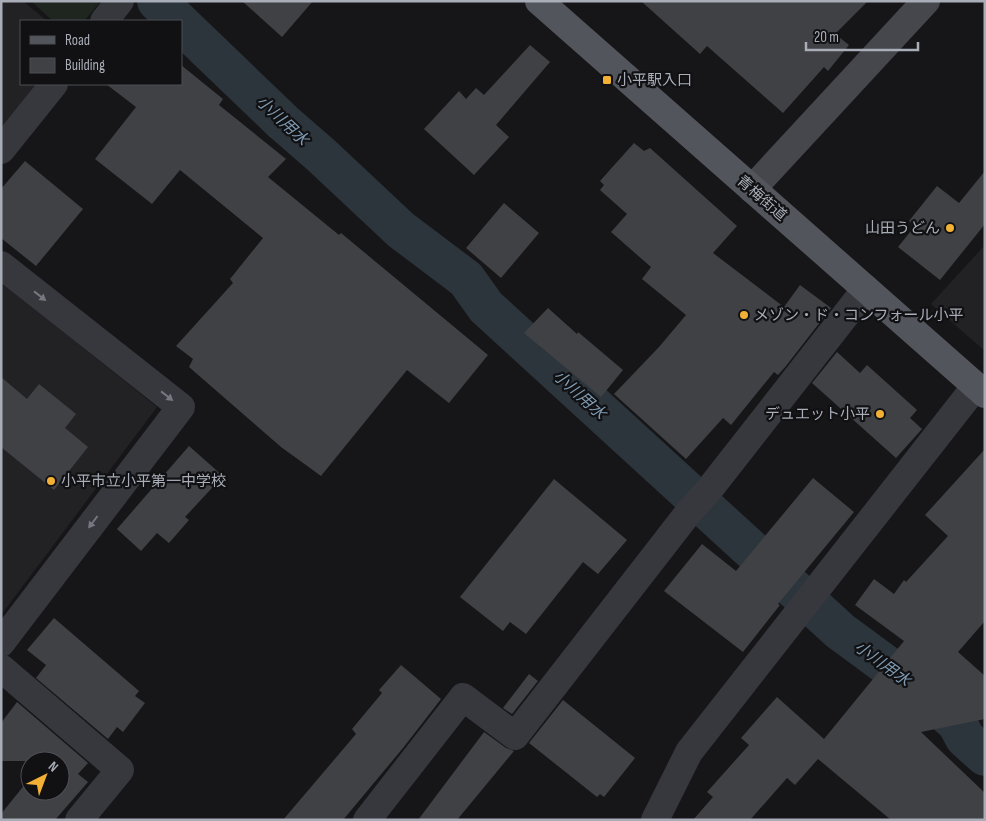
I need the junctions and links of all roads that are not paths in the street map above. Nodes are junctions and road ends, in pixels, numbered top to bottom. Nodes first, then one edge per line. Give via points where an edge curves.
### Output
1 (539, 1) edge
2 (926, 1) edge
3 (53, 85) edge
4 (1, 150) edge
5 (752, 189) junction
6 (1, 265) edge
7 (866, 289) junction
8 (980, 390) edge
9 (1, 643) edge
10 (1, 668) edge
11 (79, 820) edge
12 (367, 820) edge
13 (655, 820) edge

1 - 5 main road, 青梅街道
2 - 5 main road
3 - 4 street
5 - 7 main road, 青梅街道
6 -> 9 street via 181,407
7 - 8 main road, 青梅街道
7 - 12 street via 515,736 462,697
8 - 13 street via 822,582 689,752
10 - 11 street via 120,770

